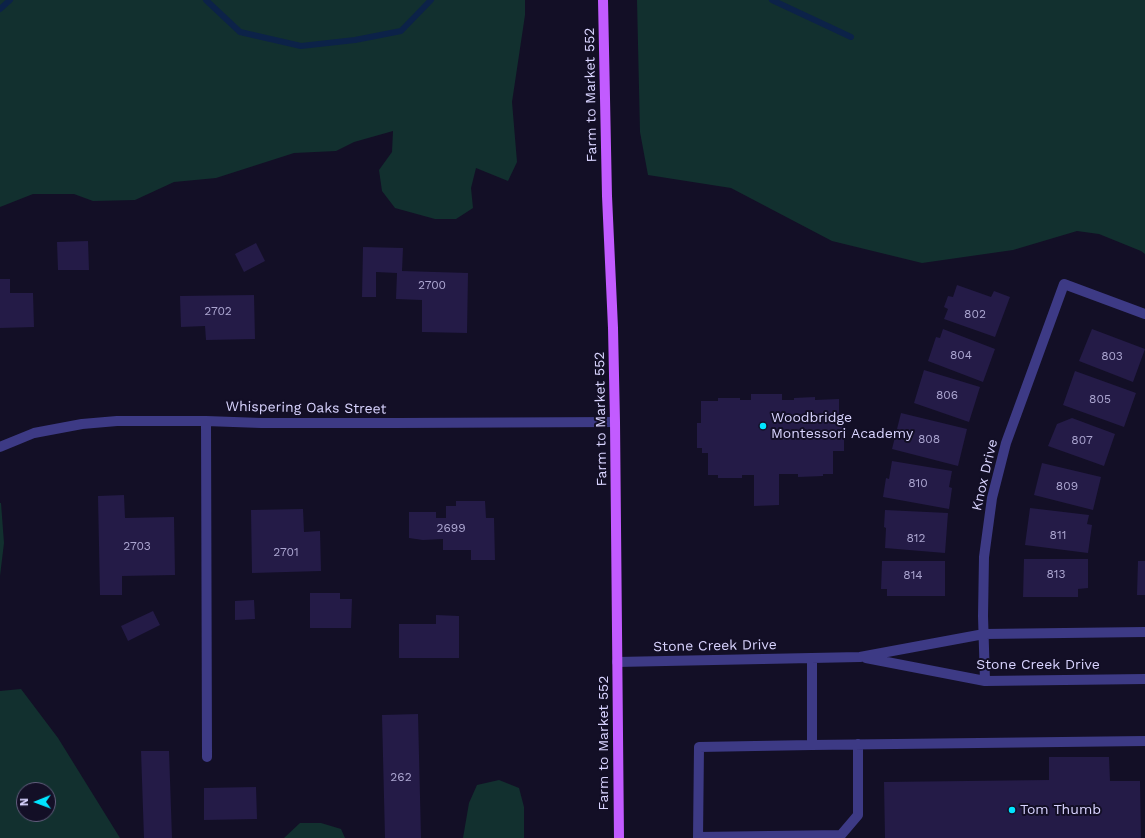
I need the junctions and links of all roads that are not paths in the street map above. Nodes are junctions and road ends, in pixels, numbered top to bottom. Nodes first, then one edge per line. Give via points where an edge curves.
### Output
1 (602, 0) edge
2 (1145, 314) edge
3 (206, 421) junction
4 (615, 422) junction
5 (0, 447) edge
6 (1145, 632) edge
7 (984, 634) junction
8 (860, 657) junction
9 (812, 658) junction
10 (617, 662) junction
11 (1145, 679) edge
12 (985, 681) junction
13 (1145, 741) edge
14 (858, 744) junction
15 (812, 745) junction
16 (207, 757) dead end
17 (698, 837) edge
18 (619, 838) edge

1 - 4 main road, Farm to Market 552
2 - 7 street, Knox Drive via 1064,284 1006,443 992,498 984,557
3 - 4 street, Whispering Oaks Street
3 - 5 street, Whispering Oaks Street via 117,421 82,424 34,432
3 - 16 street
4 - 10 main road, Farm to Market 552
6 - 7 street, Stone Creek Drive
7 - 8 street, Stone Creek Drive
7 - 12 street, Knox Drive
8 - 9 street, Stone Creek Drive
8 - 12 street, Stone Creek Drive
9 - 10 street, Stone Creek Drive
9 - 15 street
10 - 18 main road, Farm to Market 552
11 - 12 street, Stone Creek Drive
13 - 14 street
14 - 15 street
14 - 17 street via 858,814 841,835
15 - 17 street via 699,747

